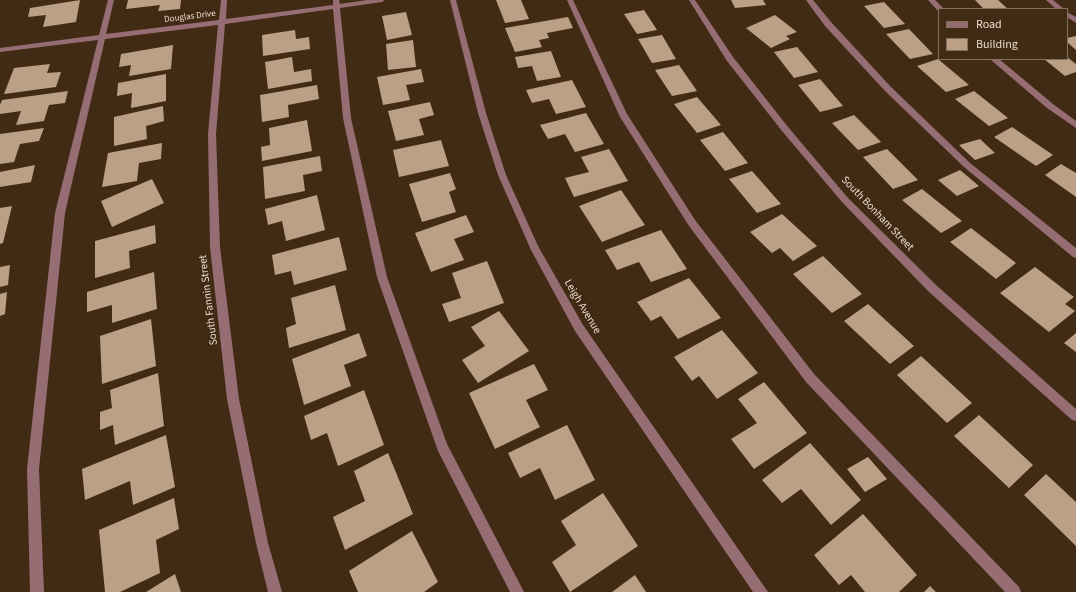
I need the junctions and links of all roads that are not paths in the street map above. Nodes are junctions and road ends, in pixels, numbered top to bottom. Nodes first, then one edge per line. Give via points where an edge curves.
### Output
1 (111, 0) edge
2 (224, 0) edge
3 (382, 0) edge
4 (453, 0) edge
5 (570, 0) edge
6 (692, 0) edge
7 (809, 0) edge
8 (931, 0) edge
9 (1049, 0) edge
10 (337, 3) edge
11 (939, 8) edge
12 (1059, 8) edge
13 (1068, 15) edge
14 (1076, 21) edge
15 (223, 22) junction
16 (102, 37) junction
17 (0, 50) edge
18 (995, 60) edge
19 (1076, 125) edge
20 (1076, 254) edge
21 (1076, 416) edge
22 (37, 592) edge
23 (275, 592) edge
24 (517, 592) edge
25 (761, 592) edge
26 (1014, 592) edge

1 - 16 street
2 - 15 street, South Fannin Street
3 - 10 street, Douglas Drive
4 - 25 street, Leigh Avenue via 482,113 502,176 534,247 579,328
5 - 26 street via 623,115 692,223 810,378
6 - 21 street, South Bonham Street via 735,64 784,129 845,200 932,288
7 - 20 street via 888,89 962,159
8 - 11 street
9 - 12 street
10 - 15 street, Douglas Drive
10 - 24 street via 347,118 382,277 442,447
13 - 14 street
15 - 16 street, Douglas Drive
15 - 23 street, South Fannin Street via 212,134 215,247 233,400 262,543
16 - 17 street, Douglas Drive
16 - 22 street via 60,213 33,468
18 - 19 street

